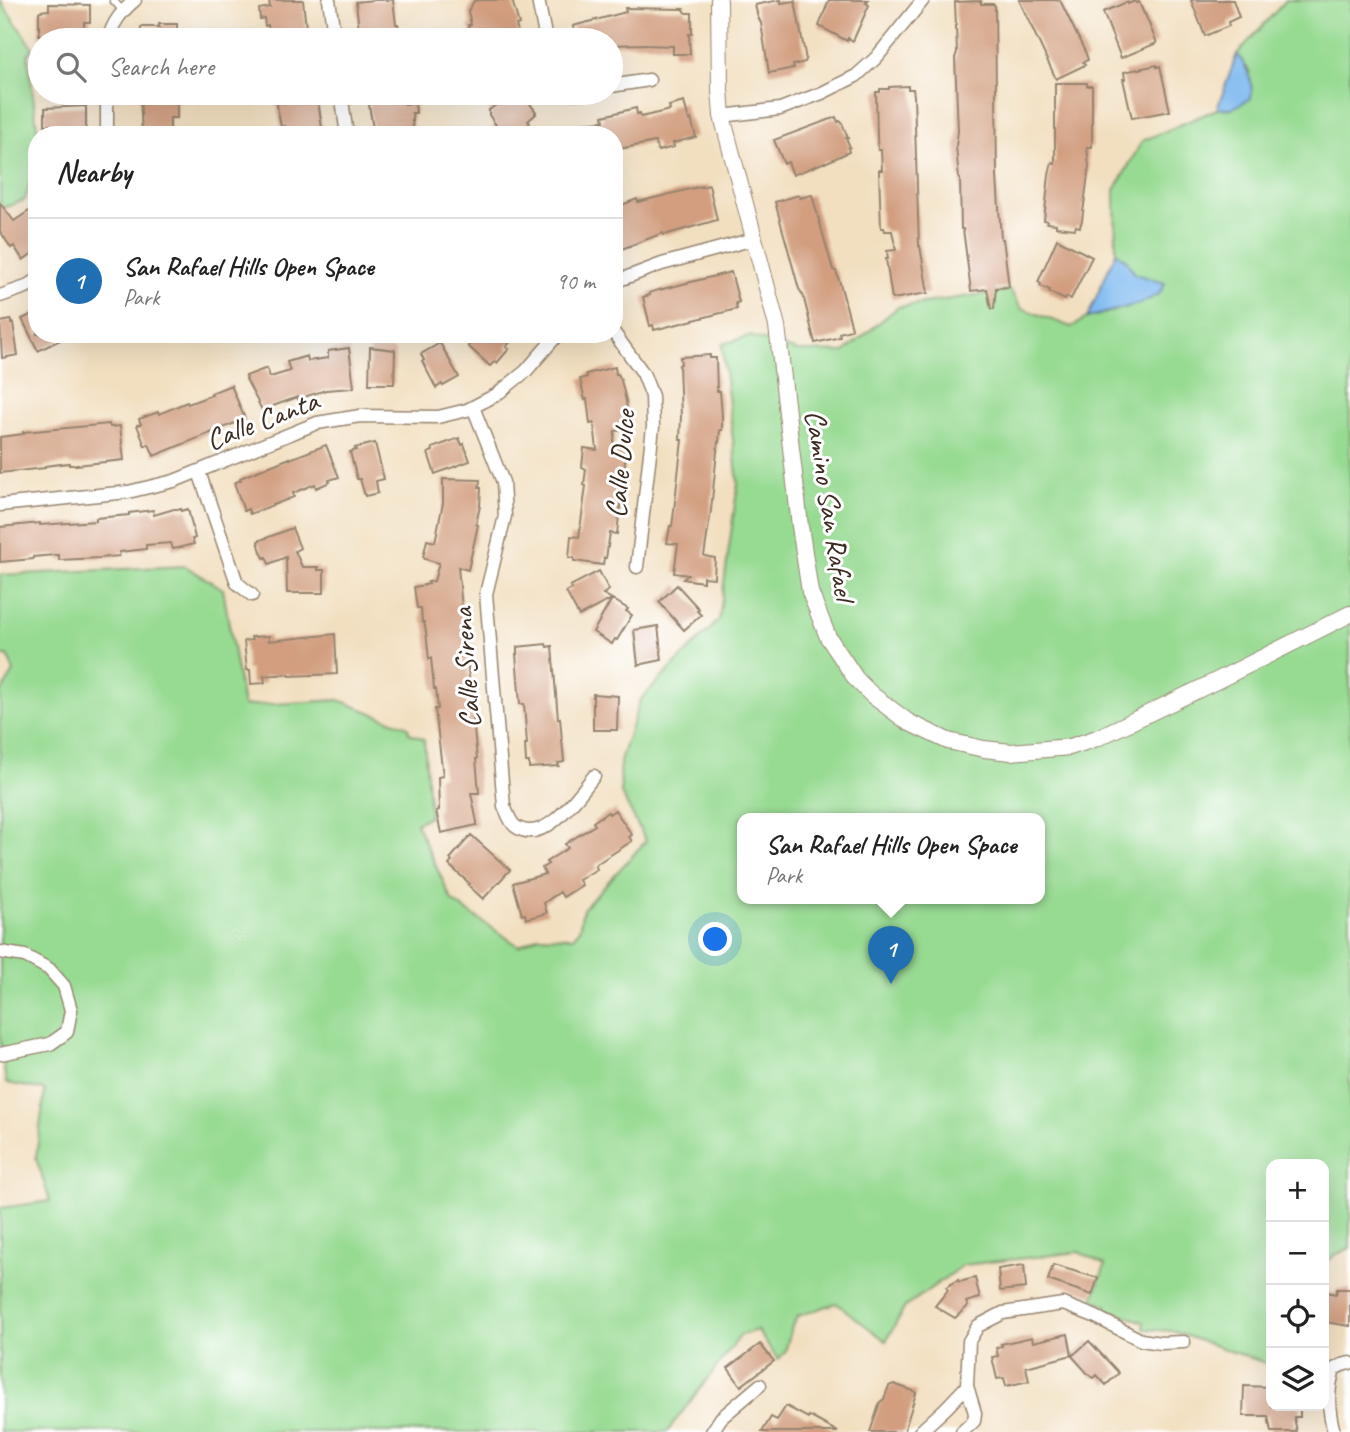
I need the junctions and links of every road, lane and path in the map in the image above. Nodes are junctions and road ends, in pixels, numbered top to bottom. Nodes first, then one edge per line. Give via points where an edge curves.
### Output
1 (113, 0) edge
2 (135, 0) edge
3 (329, 0) edge
4 (538, 0) edge
5 (719, 0) edge
6 (923, 0) edge
7 (122, 10) junction
8 (112, 28) edge
9 (333, 28) edge
10 (544, 28) edge
11 (649, 80) dead end
12 (623, 84) edge
13 (107, 105) edge
14 (343, 105) edge
15 (722, 116) junction
16 (107, 126) edge
17 (346, 126) edge
18 (754, 239) junction
19 (623, 279) edge
20 (28, 285) edge
21 (0, 296) edge
22 (550, 343) edge
23 (621, 343) edge
24 (472, 407) junction
25 (199, 472) junction
26 (0, 505) edge
27 (637, 566) dead end
28 (252, 595) dead end
29 (1350, 614) edge
30 (594, 776) dead end
31 (0, 952) edge
32 (0, 1054) edge
33 (1184, 1342) dead end
34 (1350, 1363) edge
35 (760, 1385) dead end
36 (967, 1386) junction
37 (712, 1432) edge
38 (920, 1432) edge
39 (962, 1432) edge
40 (1334, 1432) edge

1 - 7 lane
2 - 7 street
3 - 9 street
4 - 10 street
5 - 15 street, Camino San Rafael
6 - 15 street via 856,76 780,109
7 - 8 street
11 - 12 street
13 - 16 street
14 - 17 street
15 - 18 street, Camino San Rafael
18 - 19 street
18 - 29 street, Camino San Rafael via 777,326 810,592 828,637 856,679 908,722 948,741 984,750 1070,747 1135,720
20 - 21 street
22 - 24 street, Calle Canta via 527,371
23 - 27 street, Calle Dulce via 643,373 652,396 653,428
24 - 25 street, Calle Canta via 438,417 360,416 317,423
24 - 30 street, Calle Sirena via 503,482 505,516 486,594 504,806 514,825 525,831 541,829 562,815
25 - 26 street, Calle Canta via 128,492
25 - 28 street via 237,583
31 - 32 street via 25,956 49,969 64,986 71,1010 67,1032 50,1044
33 - 36 street via 1141,1340 1063,1304 1003,1313 978,1326 969,1341
34 - 40 street via 1334,1369 1329,1385
35 - 37 street via 721,1418
36 - 38 street
36 - 39 street via 975,1413 974,1421

